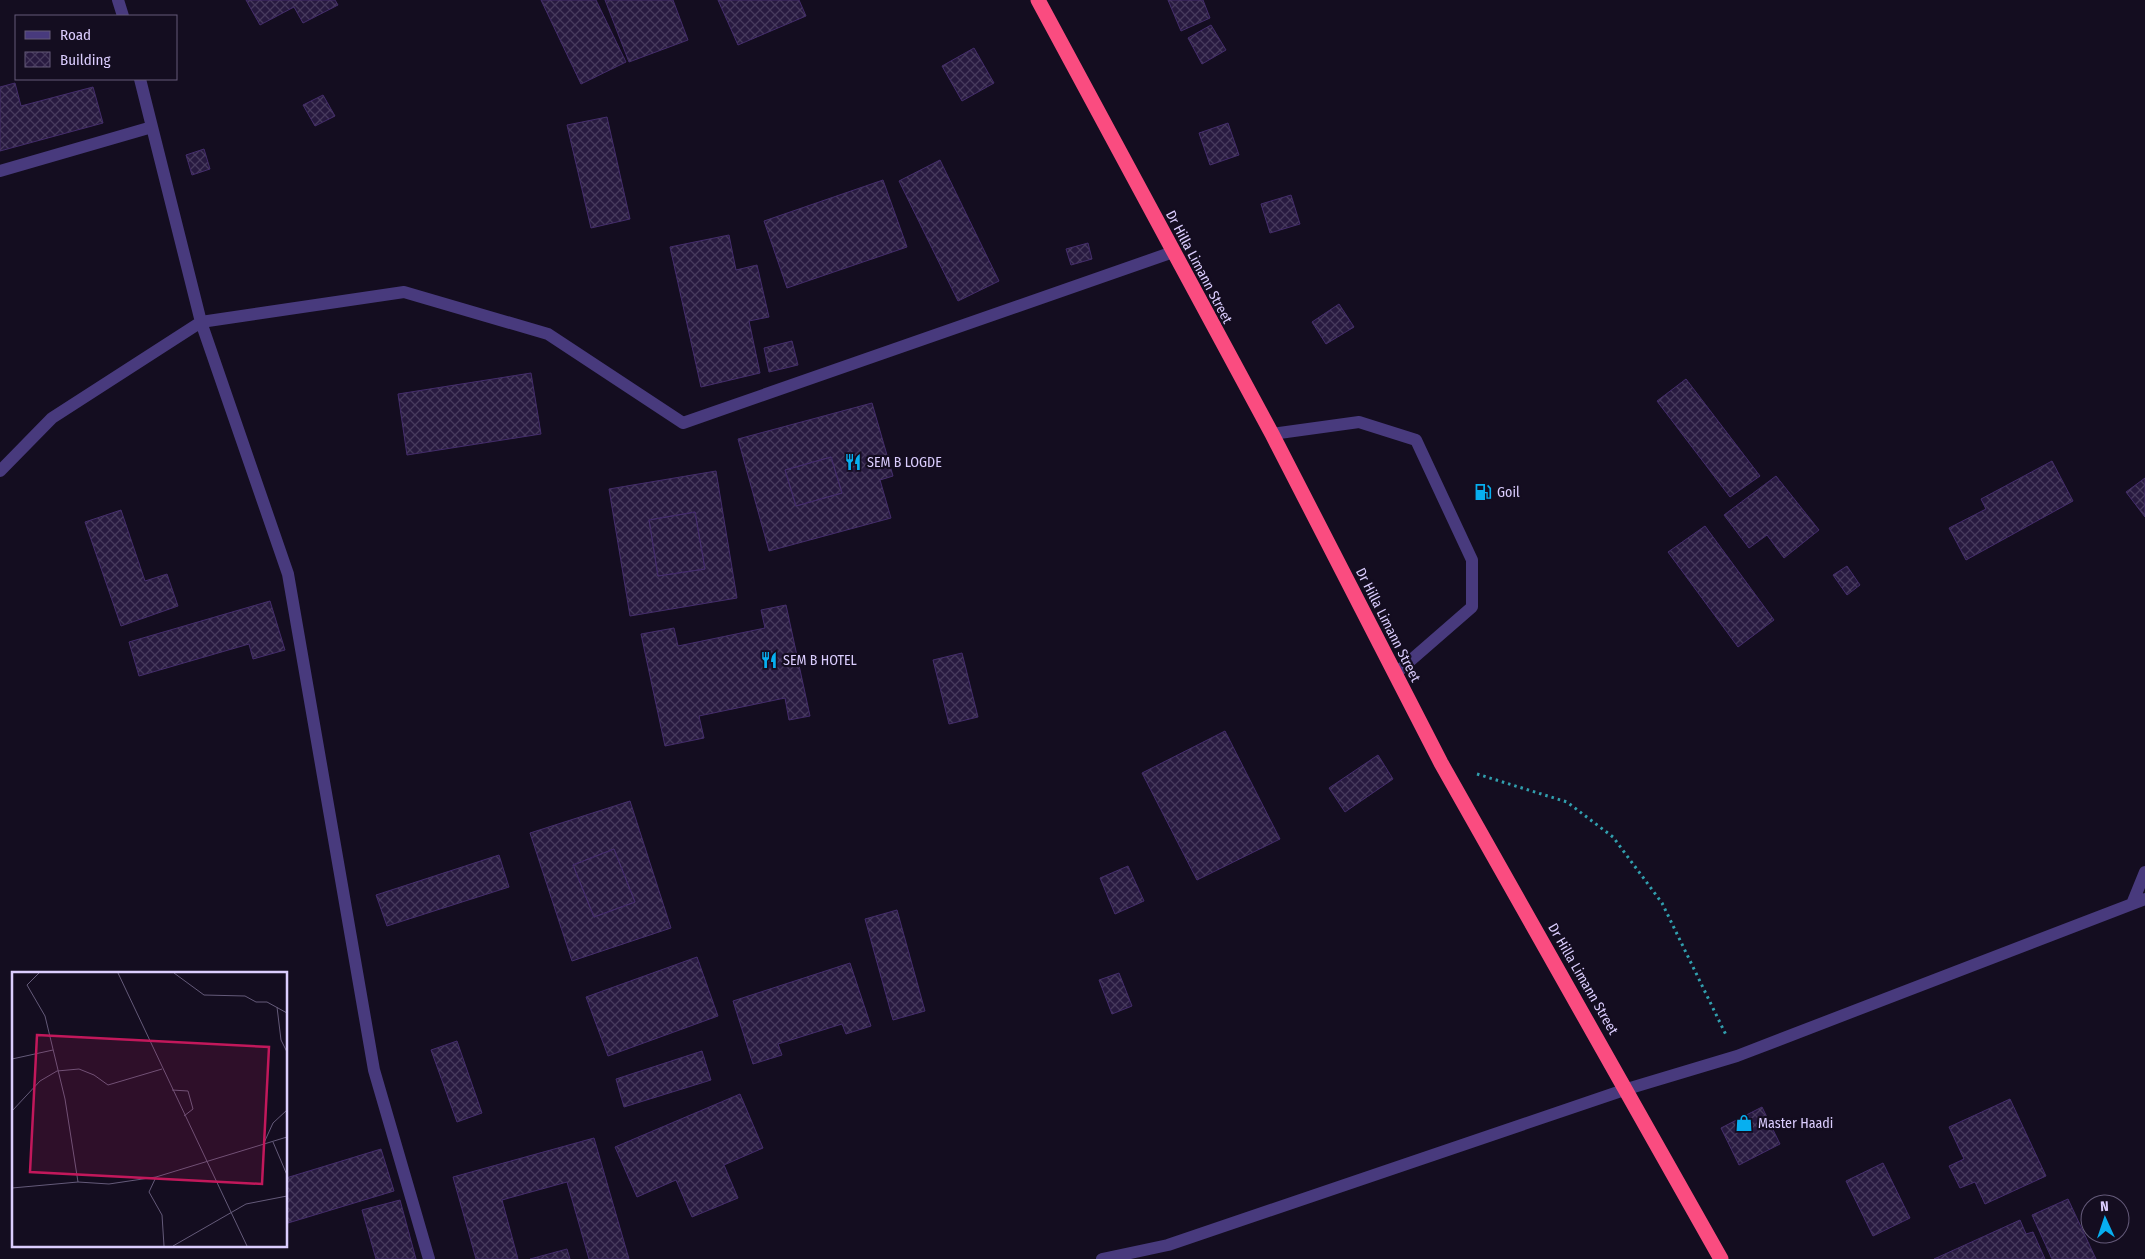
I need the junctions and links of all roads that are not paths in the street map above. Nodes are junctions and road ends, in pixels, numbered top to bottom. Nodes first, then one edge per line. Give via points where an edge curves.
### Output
1 (118, 0) edge
2 (1038, 0) edge
3 (123, 15) edge
4 (140, 80) edge
5 (152, 127) junction
6 (0, 171) edge
7 (1172, 252) junction
8 (201, 322) junction
9 (1272, 434) junction
10 (0, 471) edge
11 (1395, 674) junction
12 (2145, 872) edge
13 (2145, 899) edge
14 (2132, 904) junction
15 (1626, 1089) junction
16 (1168, 1245) junction
17 (429, 1259) edge
18 (1102, 1259) edge
19 (1158, 1259) edge
20 (1721, 1259) edge

1 - 3 street
2 - 7 highway, Dr Hilla Limann Street
4 - 5 street
5 - 6 street
5 - 8 street
7 - 8 street via 683,423 548,334 404,292
7 - 9 highway, Dr Hilla Limann Street
8 - 10 street via 52,418
8 - 17 street via 288,574 374,1070
9 - 11 highway, Dr Hilla Limann Street
9 - 11 street via 1359,422 1416,440 1472,560 1472,607
11 - 15 highway, Dr Hilla Limann Street via 1441,763
12 - 14 street
13 - 14 street
14 - 15 street via 1737,1056
15 - 16 street
15 - 20 highway, Dr Hilla Limann Street
16 - 18 street
16 - 19 street

